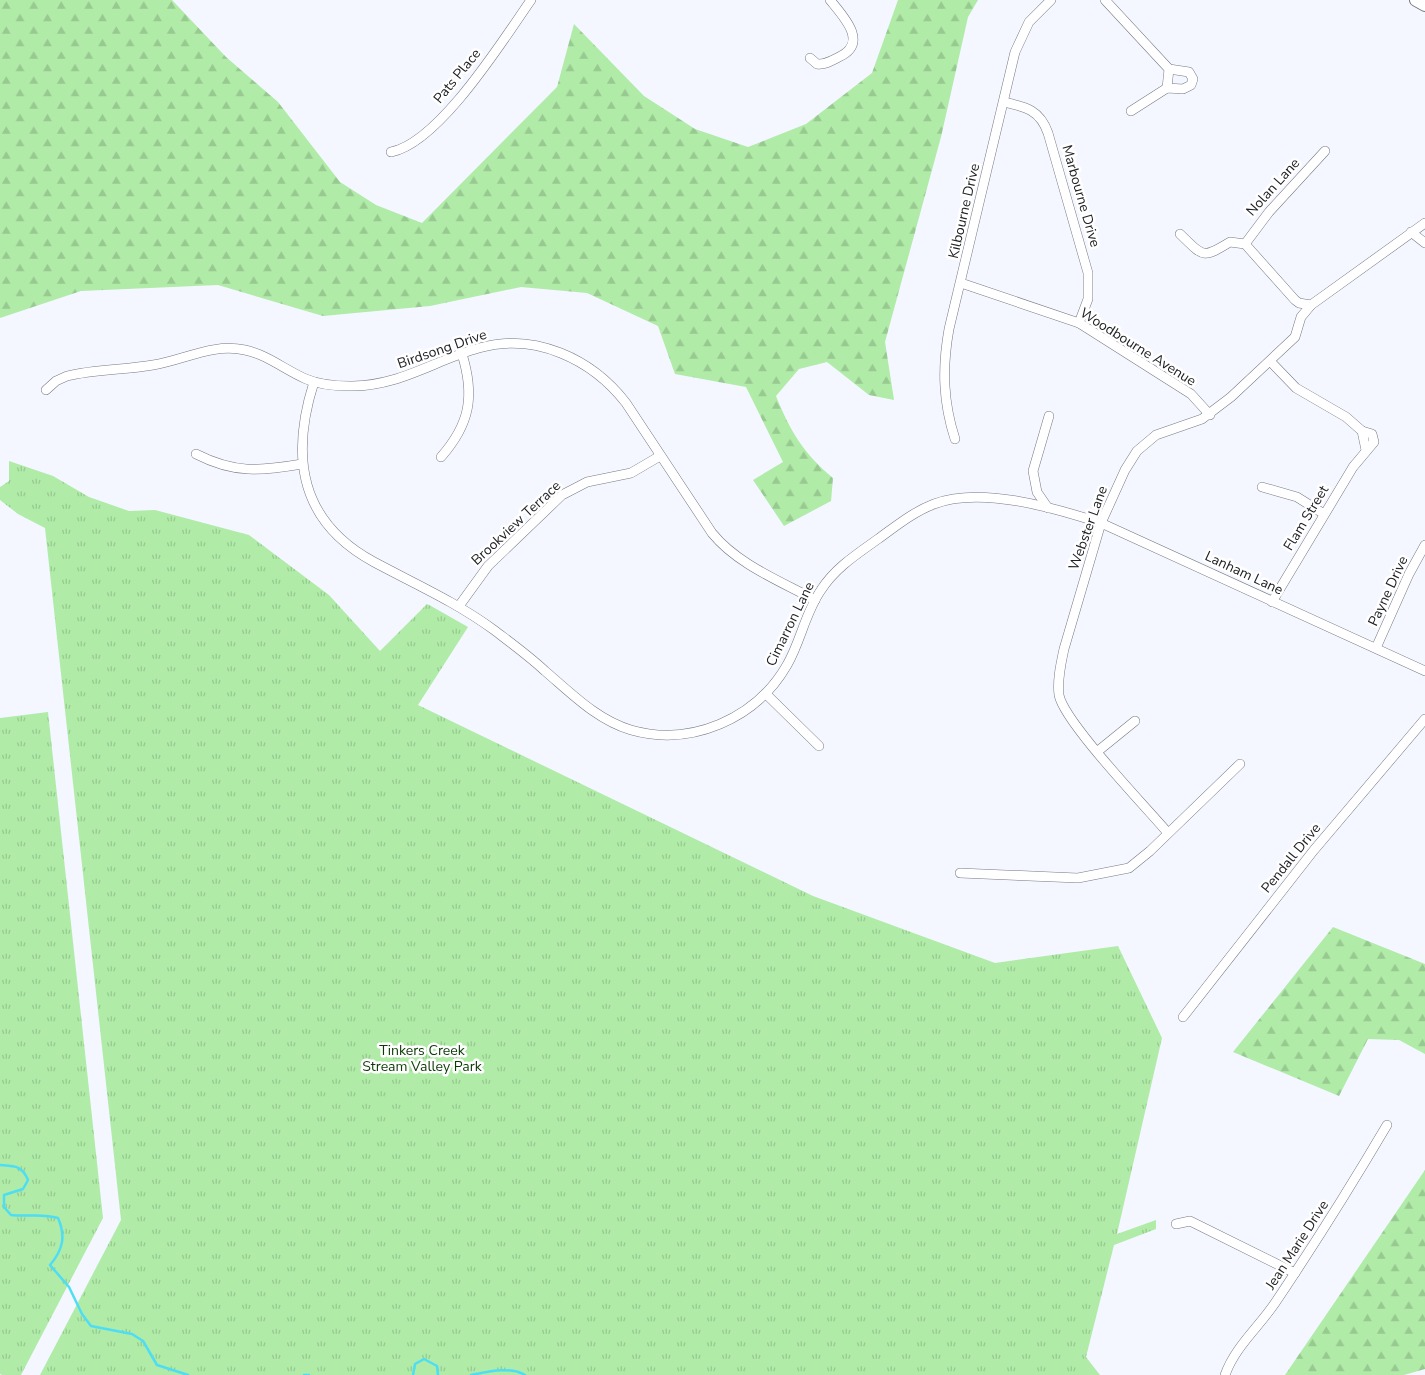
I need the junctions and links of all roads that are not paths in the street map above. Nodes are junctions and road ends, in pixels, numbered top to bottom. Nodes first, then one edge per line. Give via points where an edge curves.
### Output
1 (529, 0) edge
2 (832, 0) edge
3 (1051, 0) edge
4 (1105, 0) edge
5 (1416, 0) edge
6 (1425, 5) edge
7 (810, 58) dead end
8 (1169, 69) junction
9 (1167, 88) junction
10 (1004, 102) junction
11 (1131, 111) dead end
12 (1324, 150) dead end
13 (390, 152) dead end
14 (1425, 223) edge
15 (1411, 232) junction
16 (1180, 234) dead end
17 (1425, 243) edge
18 (1245, 244) junction
19 (961, 283) junction
20 (1310, 305) junction
21 (1078, 323) junction
22 (462, 354) junction
23 (1270, 361) junction
24 (314, 382) junction
25 (46, 390) dead end
26 (1210, 415) junction
27 (1049, 416) dead end
28 (955, 439) dead end
29 (196, 454) dead end
30 (441, 456) dead end
31 (660, 456) junction
32 (302, 464) junction
33 (1262, 487) dead end
34 (1045, 508) junction
35 (1324, 514) junction
36 (1101, 523) junction
37 (1425, 545) edge
38 (815, 600) junction
39 (1272, 602) junction
40 (459, 606) junction
41 (1376, 648) junction
42 (1425, 671) edge
43 (766, 694) junction
44 (1425, 719) edge
45 (1135, 721) dead end
46 (819, 746) dead end
47 (1098, 751) junction
48 (1240, 764) dead end
49 (1168, 833) junction
50 (960, 873) dead end
51 (1183, 1017) dead end
52 (1387, 1125) dead end
53 (1176, 1224) dead end
54 (1295, 1273) junction
55 (1225, 1375) edge

1 - 13 street, Pats Place via 474,80 447,111 412,145
2 - 7 street via 852,30 852,47 826,64 817,64
3 - 10 street, Kilbourne Drive via 1022,35
4 - 8 street
5 - 6 main road
8 - 9 street
8 - 9 street via 1189,72 1192,83 1188,88
9 - 11 street
10 - 19 street, Kilbourne Drive
10 - 21 street, Marbourne Drive via 1034,110 1042,118 1048,133 1088,273 1088,299
12 - 18 street, Nolan Lane
14 - 15 street, Webster Lane
15 - 17 street
15 - 20 street, Webster Lane
16 - 18 street via 1205,253 1214,253 1233,242
18 - 20 street via 1295,300
19 - 21 street, Woodbourne Avenue
19 - 28 street, Kilbourne Drive via 949,329 944,376 945,404
20 - 23 street, Webster Lane via 1295,337
21 - 26 street, Woodbourne Avenue via 1191,394
22 - 24 street, Birdsong Drive via 378,385 339,386
22 - 30 street via 470,384 468,406 461,429
22 - 31 street, Birdsong Drive via 488,346 522,344 554,350 586,364 621,397
23 - 26 street, Webster Lane
23 - 35 street, Flam Street via 1296,388 1346,417 1362,431 1366,450
24 - 25 street, Birdsong Drive via 259,354 215,348 156,365 67,376
24 - 32 street, Cimarron Lane via 303,423
26 - 36 street, Webster Lane via 1156,435 1143,444 1125,470
27 - 34 street via 1032,471
29 - 32 street via 226,467 248,470
31 - 38 street, Birdsong Drive via 725,547
31 - 40 street, Brookview Terrace via 631,473 587,482 562,495 488,566
32 - 40 street, Cimarron Lane via 315,504 335,532 355,550
33 - 35 street via 1304,500
34 - 36 street, Lanham Lane
34 - 38 street, Cimarron Lane via 981,498 944,501 906,518 844,564 831,576
35 - 39 street, Flam Street
36 - 39 street, Lanham Lane
36 - 47 street, Webster Lane via 1064,649 1060,686 1060,696 1073,722
37 - 41 street, Payne Drive
38 - 43 street, Cimarron Lane via 791,657
39 - 41 street, Lanham Lane
40 - 43 street, Cimarron Lane via 497,632 593,710 633,730 670,734 706,729 741,714
41 - 42 street, Lanham Lane
43 - 46 street
44 - 51 street, Pendall Drive via 1314,850
45 - 47 street
47 - 49 street, Webster Lane
48 - 49 street
49 - 50 street via 1129,868 1078,878
52 - 54 street, Jean Marie Drive via 1325,1230
53 - 54 street via 1190,1221
54 - 55 street, Jean Marie Drive via 1238,1350

